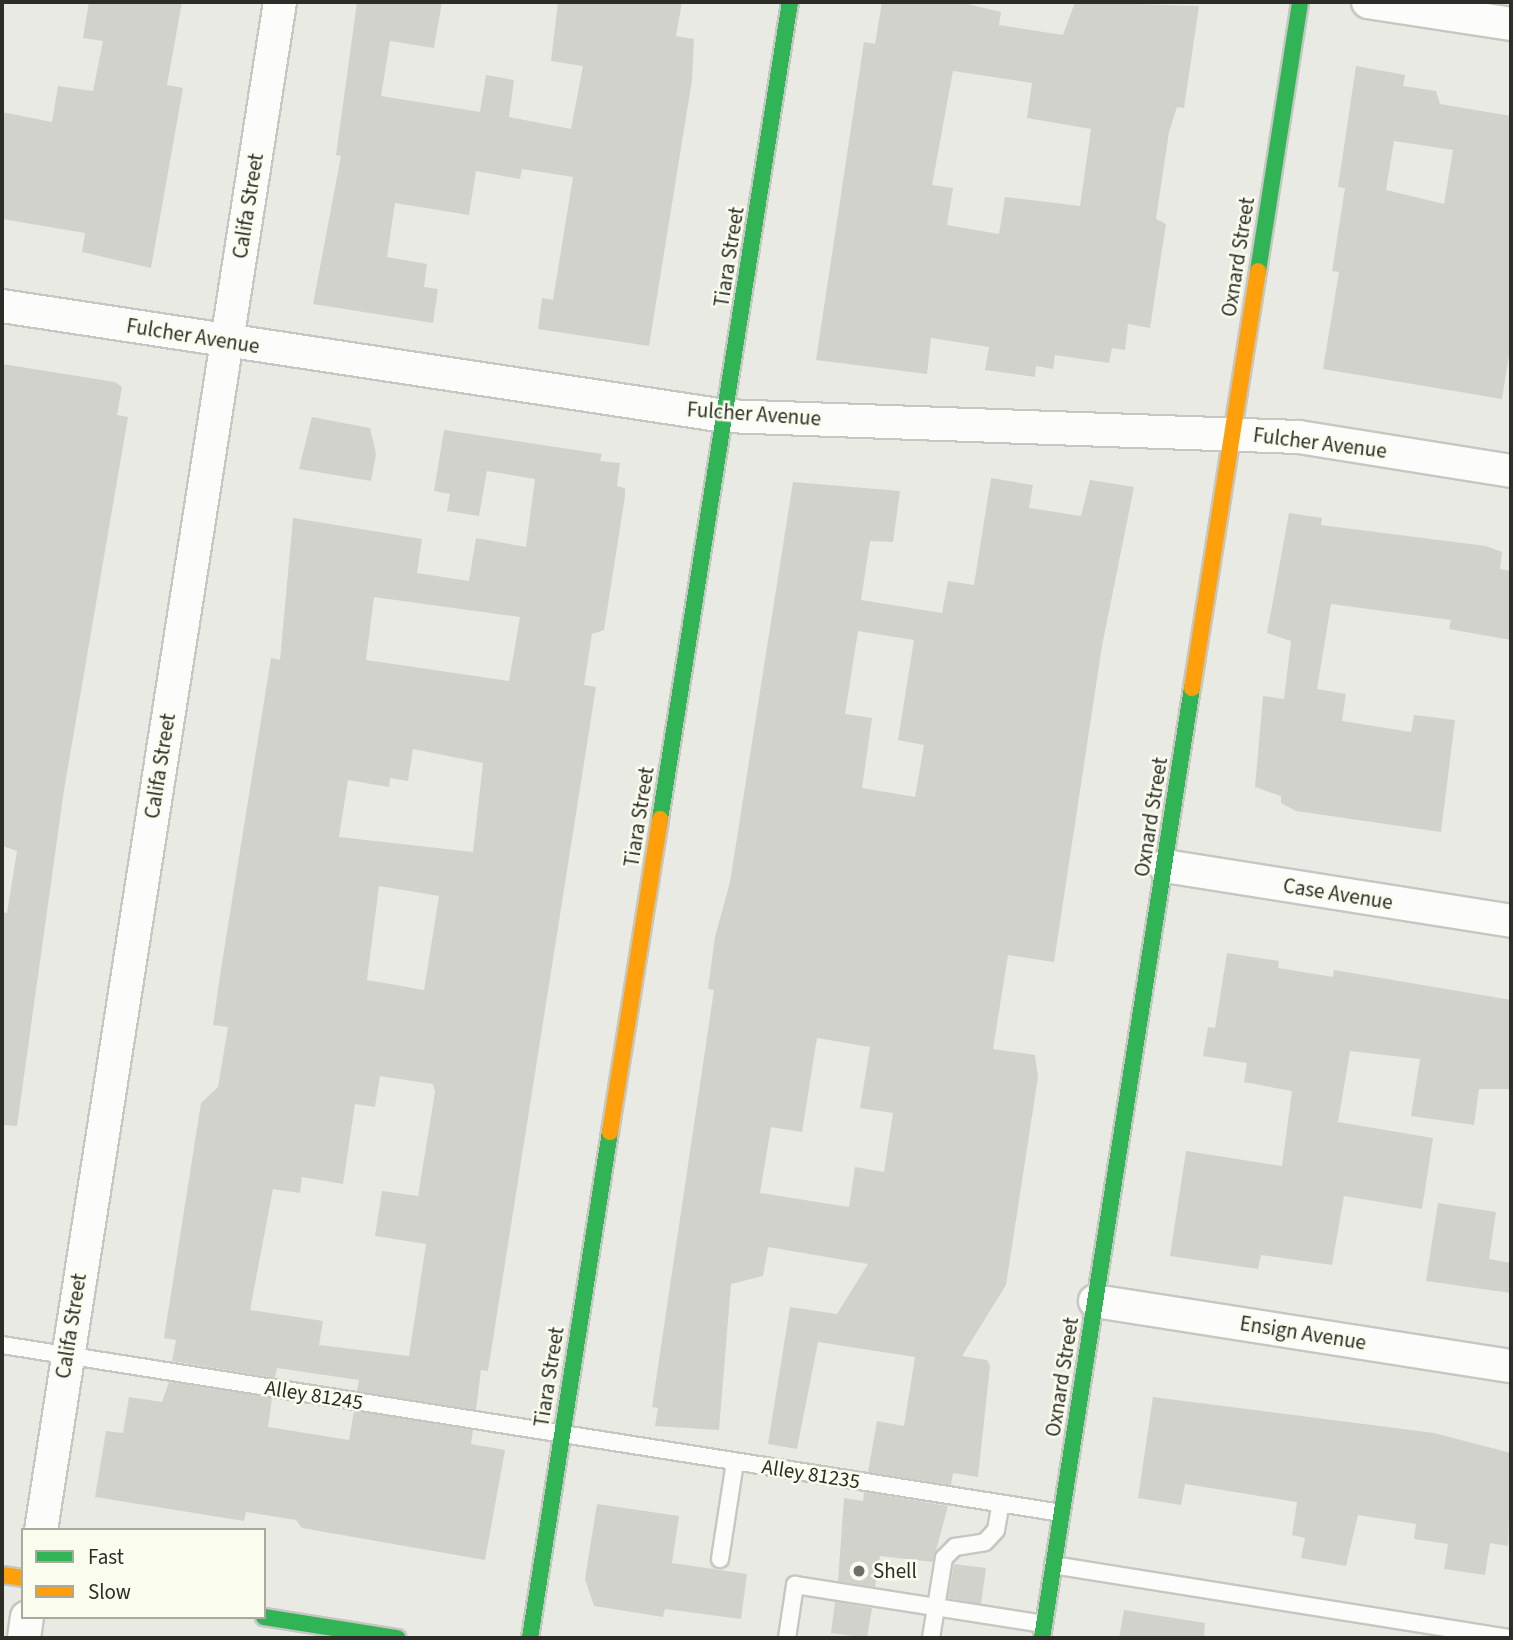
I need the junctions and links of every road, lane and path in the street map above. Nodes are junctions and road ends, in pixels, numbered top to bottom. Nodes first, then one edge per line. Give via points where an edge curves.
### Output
1 (280, 2) edge
2 (790, 2) edge
3 (1300, 2) edge
4 (1368, 2) edge
5 (1511, 24) edge
6 (2, 306) edge
7 (227, 342) junction
8 (725, 416) junction
9 (1231, 433) junction
10 (1511, 471) edge
11 (1165, 866) junction
12 (1511, 921) edge
13 (1095, 1301) junction
14 (2, 1345) edge
15 (67, 1355) junction
16 (1511, 1366) edge
17 (561, 1434) junction
18 (735, 1462) junction
19 (1001, 1503) junction
20 (1062, 1513) junction
21 (41, 1528) edge
22 (720, 1559) dead end
23 (1053, 1565) junction
24 (2, 1575) edge
25 (21, 1578) edge
26 (936, 1607) junction
27 (266, 1617) edge
28 (27, 1619) edge
29 (1043, 1631) edge
30 (24, 1638) edge
31 (397, 1638) edge
32 (530, 1638) edge
33 (787, 1638) edge
34 (932, 1638) edge
35 (1508, 1638) edge

1 - 7 street, Califa Street
2 - 8 main road, Tiara Street
3 - 9 main road, Oxnard Street
4 - 5 street
6 - 7 street, Fulcher Avenue
7 - 8 street, Fulcher Avenue
7 - 15 street, Califa Street
8 - 9 street, Fulcher Avenue
8 - 17 main road, Tiara Street
9 - 10 street, Fulcher Avenue
9 - 11 main road, Oxnard Street
11 - 12 street, Case Avenue
11 - 13 main road, Oxnard Street
13 - 16 street, Ensign Avenue
13 - 20 main road, Oxnard Street
14 - 15 lane, Alley 81245
15 - 17 lane, Alley 81245
15 - 21 street, Califa Street
17 - 18 lane, Alley 81235
17 - 32 main road, Tiara Street
18 - 19 lane, Alley 81235
18 - 22 lane
19 - 20 lane, Alley 81235
19 - 26 lane via 996,1530 985,1542 955,1548 944,1558
20 - 23 main road, Oxnard Street
23 - 29 main road, Oxnard Street
23 - 35 lane
24 - 25 main road
26 - 29 lane
26 - 33 lane via 795,1585
26 - 34 lane
27 - 31 main road
28 - 30 street

